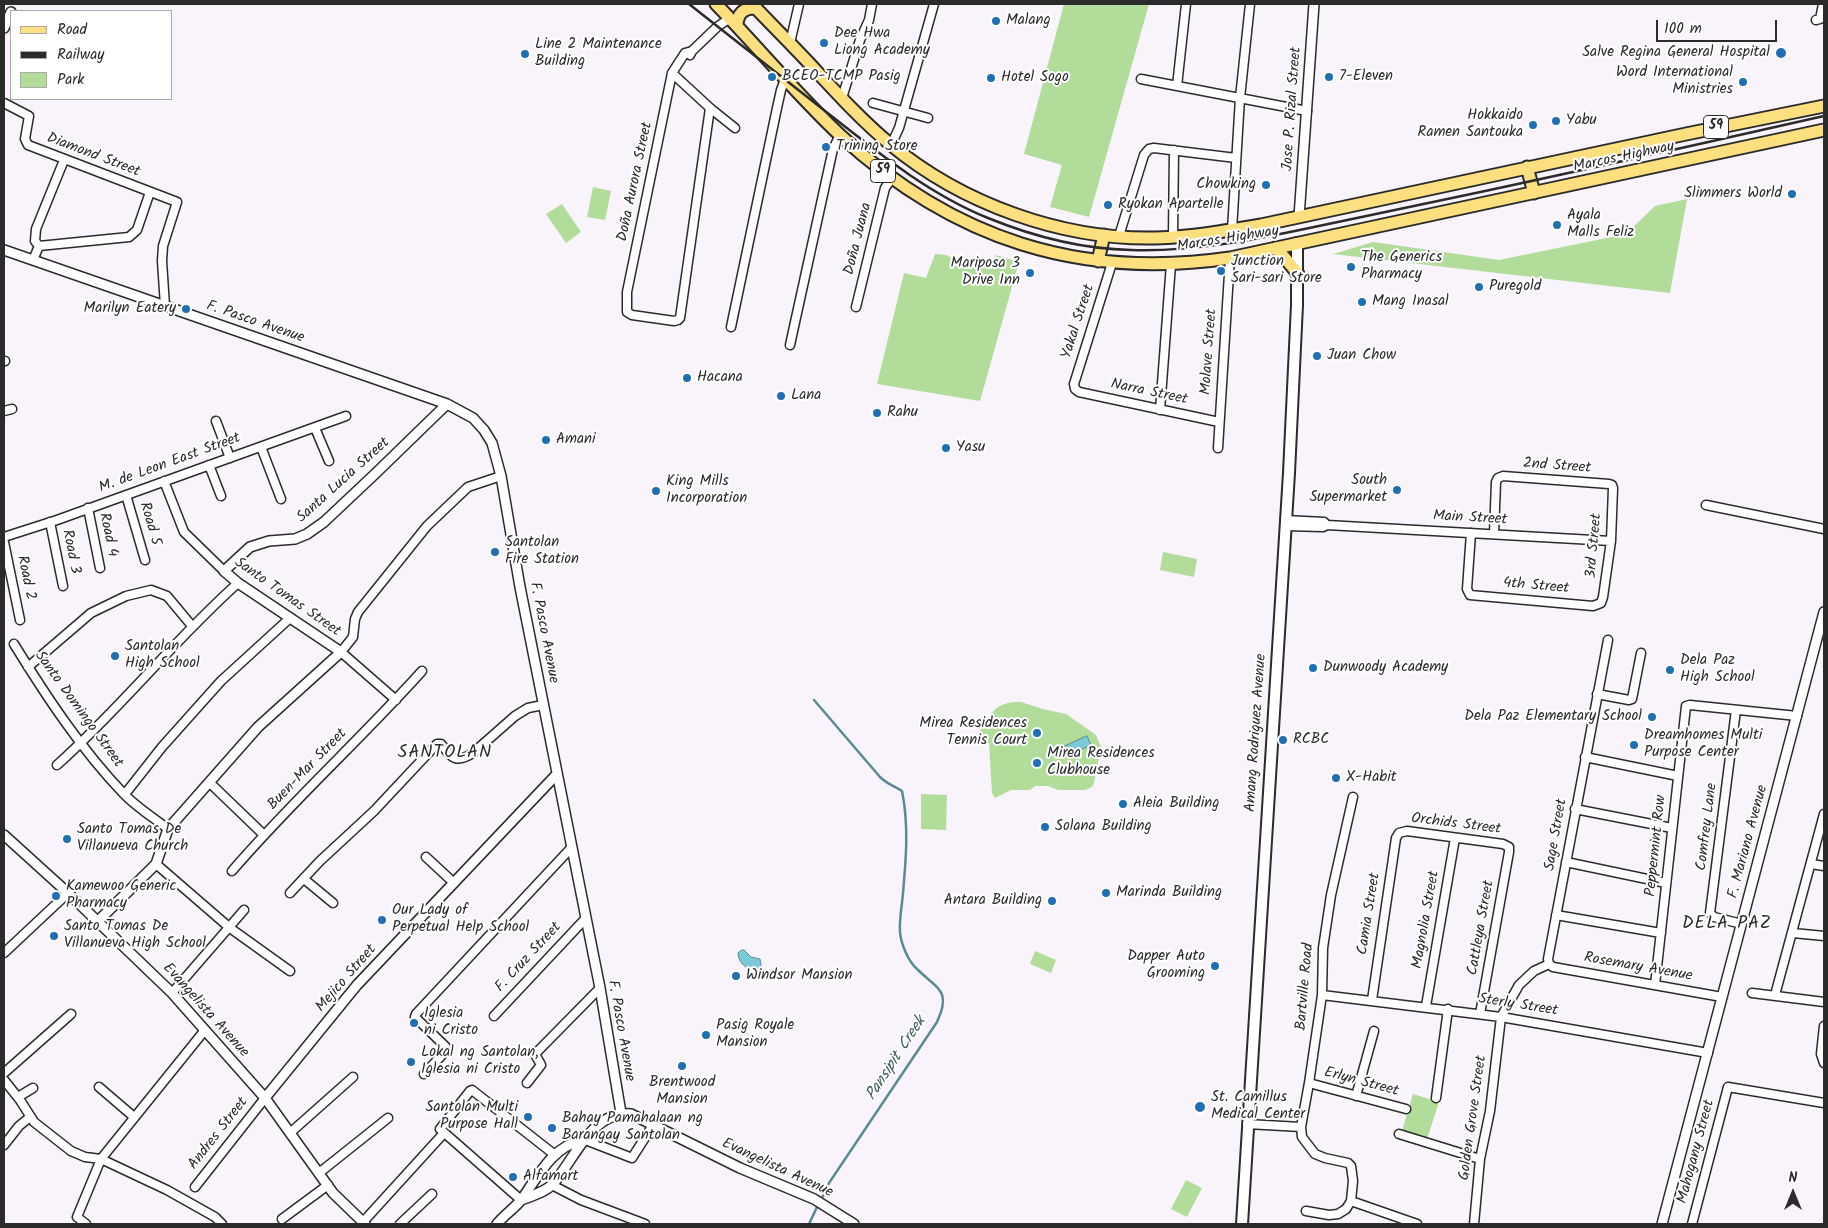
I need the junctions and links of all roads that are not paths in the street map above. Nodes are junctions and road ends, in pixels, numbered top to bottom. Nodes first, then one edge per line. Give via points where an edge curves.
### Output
1 (716, 4) edge
2 (743, 4) edge
3 (799, 4) edge
4 (872, 4) edge
5 (934, 4) edge
6 (1186, 4) edge
7 (1250, 4) edge
8 (1314, 4) edge
9 (1823, 4) edge
10 (754, 6) edge
11 (10, 14) edge
12 (731, 19) junction
13 (1816, 20) dead end
14 (4, 28) edge
15 (790, 43) junction
16 (672, 73) junction
17 (785, 79) junction
18 (1141, 79) dead end
19 (1177, 86) junction
20 (842, 98) junction
21 (1240, 98) junction
22 (4, 103) edge
23 (873, 103) dead end
24 (1824, 106) edge
25 (710, 108) junction
26 (1307, 111) junction
27 (903, 112) junction
28 (928, 118) dead end
29 (735, 128) dead end
30 (1824, 130) edge
31 (840, 135) junction
32 (891, 145) junction
33 (1174, 150) junction
34 (1236, 158) junction
35 (64, 160) junction
36 (1527, 167) junction
37 (892, 178) junction
38 (150, 192) junction
39 (1534, 192) junction
40 (1299, 217) junction
41 (1232, 230) junction
42 (1104, 235) junction
43 (1119, 236) junction
44 (1173, 237) junction
45 (1297, 243) junction
46 (39, 246) junction
47 (1275, 248) junction
48 (4, 250) edge
49 (1230, 258) junction
50 (33, 260) junction
51 (1098, 261) junction
52 (1112, 263) junction
53 (1171, 264) junction
54 (1298, 274) junction
55 (165, 306) junction
56 (856, 307) dead end
57 (731, 327) dead end
58 (790, 345) dead end
59 (1075, 389) joint
60 (446, 404) junction
61 (1160, 410) junction
62 (346, 416) dead end
63 (216, 421) dead end
64 (1219, 422) junction
65 (315, 428) junction
66 (261, 447) junction
67 (1218, 448) dead end
68 (230, 458) junction
69 (329, 461) dead end
70 (209, 465) junction
71 (501, 476) junction
72 (164, 481) junction
73 (1609, 484) joint
74 (126, 495) junction
75 (221, 496) dead end
76 (282, 499) dead end
77 (1706, 505) dead end
78 (88, 508) junction
79 (50, 522) junction
80 (1285, 523) junction
81 (1824, 529) edge
82 (1471, 533) junction
83 (1494, 534) junction
84 (4, 537) edge
85 (1611, 540) junction
86 (4, 542) edge
87 (145, 560) dead end
88 (100, 568) dead end
89 (224, 571) junction
90 (238, 583) junction
91 (63, 586) dead end
92 (1593, 606) joint
93 (1824, 612) edge
94 (290, 618) junction
95 (20, 620) dead end
96 (192, 626) junction
97 (1608, 640) dead end
98 (14, 644) dead end
99 (341, 652) junction
100 (1641, 653) dead end
101 (28, 667) junction
102 (422, 671) dead end
103 (1597, 694) junction
104 (396, 700) junction
105 (543, 705) junction
106 (1736, 710) junction
107 (1796, 716) junction
108 (82, 744) junction
109 (1585, 757) junction
110 (58, 765) dead end
111 (556, 774) junction
112 (1678, 776) junction
113 (210, 783) junction
114 (125, 794) junction
115 (1352, 797) dead end
116 (1576, 810) junction
117 (1824, 814) edge
118 (1672, 828) junction
119 (168, 829) junction
120 (1399, 833) joint
121 (4, 835) edge
122 (264, 835) junction
123 (1455, 838) junction
124 (1509, 847) joint
125 (571, 848) junction
126 (426, 857) dead end
127 (1566, 862) junction
128 (156, 864) junction
129 (1811, 864) junction
130 (1824, 866) edge
131 (232, 872) dead end
132 (304, 879) junction
133 (454, 883) junction
134 (1666, 883) junction
135 (68, 893) junction
136 (290, 893) dead end
137 (333, 903) dead end
138 (244, 910) dead end
139 (1556, 915) junction
140 (585, 919) junction
141 (98, 921) junction
142 (1742, 924) junction
143 (230, 928) junction
144 (1661, 933) junction
145 (1793, 933) junction
146 (1824, 936) edge
147 (4, 954) edge
148 (1549, 964) junction
149 (290, 971) dead end
150 (1655, 985) junction
151 (600, 988) junction
152 (172, 992) junction
153 (1752, 992) dead end
154 (1322, 994) junction
155 (1776, 996) junction
156 (1722, 997) junction
157 (1372, 1000) junction
158 (1824, 1002) edge
159 (1426, 1006) junction
160 (1448, 1009) junction
161 (71, 1014) dead end
162 (1480, 1014) junction
163 (494, 1016) dead end
164 (1502, 1017) junction
165 (1824, 1026) edge
166 (205, 1030) junction
167 (1374, 1031) dead end
168 (1708, 1053) junction
169 (1824, 1063) edge
170 (4, 1073) edge
171 (424, 1074) dead end
172 (353, 1077) dead end
173 (4, 1080) edge
174 (527, 1083) dead end
175 (1309, 1083) junction
176 (99, 1087) dead end
177 (32, 1088) dead end
178 (1356, 1096) junction
179 (18, 1097) junction
180 (265, 1098) junction
181 (1436, 1098) dead end
182 (1824, 1103) edge
183 (1406, 1109) dead end
184 (621, 1113) junction
185 (30, 1117) junction
186 (134, 1117) junction
187 (388, 1118) dead end
188 (1247, 1124) junction
189 (653, 1125) junction
190 (1301, 1127) junction
191 (290, 1133) junction
192 (444, 1133) junction
193 (1399, 1134) dead end
194 (583, 1139) junction
195 (4, 1145) edge
196 (555, 1155) junction
197 (101, 1159) junction
198 (1480, 1159) junction
199 (319, 1174) junction
200 (328, 1185) junction
201 (552, 1185) junction
202 (195, 1187) dead end
203 (432, 1194) dead end
204 (522, 1200) junction
205 (1351, 1201) junction
206 (1306, 1211) dead end
207 (282, 1218) dead end
208 (364, 1223) edge
209 (86, 1224) edge
210 (222, 1224) edge
211 (400, 1224) edge
212 (497, 1224) edge
213 (645, 1224) edge
214 (854, 1224) edge
215 (1242, 1224) edge
216 (1417, 1224) edge
217 (1474, 1224) edge
218 (1662, 1224) edge
219 (1692, 1224) edge

1 - 12 main road, Marcos Highway / 59
2 - 12 main road
3 - 15 street
4 - 20 street via 870,20 860,40
5 - 27 street
6 - 19 street
7 - 21 street
8 - 26 street, Jose P. Rizal Street
9 - 13 street via 1822,16
10 - 12 main road via 742,11 738,18
10 - 15 main road, Marcos Highway / 59
11 - 14 street
12 - 16 street, Doña Aurora Street via 685,54
12 - 17 main road, Marcos Highway / 59
15 - 20 main road, Marcos Highway / 59
16 - 25 street
16 - 25 street, Doña Aurora Street via 627,292 626,312 632,315 674,321 680,318
17 - 31 main road, Marcos Highway / 59
17 - 57 street via 778,99
18 - 19 street
19 - 21 street
20 - 32 main road, Marcos Highway / 59
21 - 26 street
21 - 34 street
22 - 35 street, Diamond Street via 28,114 25,139 28,145
23 - 27 street
24 - 36 main road, Marcos Highway / 59
25 - 29 street
26 - 40 street, Jose P. Rizal Street
27 - 28 street
27 - 32 street
30 - 39 main road, Marcos Highway / 59
31 - 37 main road, Marcos Highway / 59
31 - 58 street via 832,148
32 - 42 main road, Marcos Highway / 59 via 941,179 996,207 1039,222
33 - 34 street
33 - 43 street via 1154,148 1144,155
33 - 44 street
34 - 41 street
35 - 38 street, Diamond Street
35 - 46 street via 36,229 35,242
36 - 39 main road
36 - 40 main road, Marcos Highway / 59
37 - 51 main road, Marcos Highway / 59 via 982,231 1037,249
37 - 56 street, Doña Juana via 885,188
38 - 46 street via 137,230 129,237
38 - 55 street, Diamond Street via 177,202 162,261
39 - 45 main road, Marcos Highway / 59
40 - 41 main road, Marcos Highway / 59
41 - 44 main road, Marcos Highway / 59
42 - 43 main road, Marcos Highway / 59
42 - 51 main road
43 - 44 main road, Marcos Highway / 59
45 - 47 main road, Marcos Highway / 59
45 - 54 main road, Amang Rodriguez Avenue
46 - 50 street
47 - 49 main road, Marcos Highway / 59
47 - 54 main road
48 - 50 street, F. Pasco Avenue
49 - 53 main road, Marcos Highway / 59
49 - 64 street, Molave Street
50 - 55 street, F. Pasco Avenue
51 - 52 main road, Marcos Highway / 59
52 - 53 main road, Marcos Highway / 59
52 - 59 street, Yakal Street
53 - 61 street
54 - 80 main road, Amang Rodriguez Avenue
55 - 60 street, F. Pasco Avenue
59 - 61 street, Narra Street
60 - 71 street, F. Pasco Avenue via 473,418 484,430 492,443
60 - 89 street, Santa Lucia Street via 324,522 298,538 250,547
61 - 64 street, Narra Street
62 - 65 street, M. de Leon East Street
63 - 68 street
64 - 67 street, Molave Street
65 - 66 street, M. de Leon East Street
65 - 69 street
66 - 68 street, M. de Leon East Street
66 - 76 street
68 - 70 street, M. de Leon East Street
70 - 72 street, M. de Leon East Street
70 - 75 street
71 - 99 street via 468,487 427,526 358,612 353,637
71 - 105 street, F. Pasco Avenue
72 - 74 street, M. de Leon East Street
72 - 89 street, Santo Tomas Street via 184,532
73 - 83 street, 2nd Street via 1498,478
73 - 85 street, 3rd Street via 1614,488
74 - 78 street, M. de Leon East Street
74 - 87 street, Road 5
77 - 81 street
78 - 79 street, M. de Leon East Street
78 - 88 street, Road 4
79 - 84 street, M. de Leon East Street
79 - 91 street, Road 3
80 - 82 street, Main Street
80 - 188 main road, Amang Rodriguez Avenue
82 - 83 street, Main Street
82 - 92 street, 4th Street via 1467,589 1470,595
83 - 85 street, Main Street
85 - 92 street, 3rd Street via 1603,597 1601,603
86 - 95 street, Road 2
89 - 90 street, Santo Tomas Street
90 - 94 street, Santo Tomas Street
90 - 96 street
93 - 107 street, F. Mariano Avenue
94 - 99 street, Santo Tomas Street
94 - 114 street via 221,682
96 - 101 street via 167,596 152,590 126,596 91,612
96 - 108 street
97 - 103 street, Sage Street
98 - 101 street, Santo Domingo Street
99 - 104 street, Santo Tomas Street
99 - 113 street via 258,727
100 - 103 street via 1634,696 1629,700
101 - 108 street, Santo Domingo Street
102 - 104 street, Buen-Mar Street
103 - 109 street, Sage Street
104 - 122 street, Buen-Mar Street
105 - 111 street, F. Pasco Avenue
105 - 132 street via 528,708 515,716 466,758 454,758 441,744 437,744
106 - 107 street
106 - 112 street, Peppermint Row via 1686,706
106 - 142 street, Comfrey Lane via 1710,913
107 - 142 street, F. Mariano Avenue
108 - 110 street
108 - 114 street, Santo Domingo Street
109 - 112 street
109 - 116 street, Sage Street
111 - 125 street, F. Pasco Avenue
111 - 133 street, Mejico Street
112 - 118 street, Peppermint Row
113 - 119 street
113 - 122 street
114 - 119 street, Santo Domingo Street
115 - 154 street, Bartville Road via 1331,895 1323,948
116 - 118 street
116 - 127 street, Sage Street
117 - 129 street
118 - 134 street, Peppermint Row
119 - 128 street
120 - 123 street, Orchids Street via 1407,831
120 - 157 street, Camia Street
121 - 135 street, Evangelista Avenue
122 - 131 street, Buen-Mar Street
123 - 124 street, Orchids Street
123 - 159 street, Magnolia Street
124 - 162 street, Cattleya Street
125 - 140 street, F. Pasco Avenue
125 - 171 street via 416,1014 446,1047
126 - 133 street
127 - 134 street
127 - 139 street, Sage Street
128 - 141 street
128 - 143 street
129 - 130 street
129 - 145 street
132 - 136 street
132 - 137 street
133 - 180 street, Mejico Street via 357,985
134 - 144 street, Peppermint Row
135 - 141 street, Evangelista Avenue
135 - 147 street
138 - 143 street
139 - 144 street
139 - 148 street, Sage Street
140 - 151 street, F. Pasco Avenue
140 - 163 street, F. Cruz Street
141 - 152 street, Evangelista Avenue
142 - 156 street, F. Mariano Avenue
143 - 149 street
143 - 152 street
144 - 150 street, Peppermint Row
145 - 146 street
145 - 155 street
148 - 150 street, Rosemary Avenue
148 - 164 street via 1534,971 1519,985
150 - 156 street, Rosemary Avenue
151 - 174 street via 535,1054 541,1065
151 - 184 street, F. Pasco Avenue
152 - 166 street, Evangelista Avenue
153 - 155 street
154 - 157 street, Sterly Street
154 - 175 street, Bartville Road
155 - 158 street
156 - 168 street, F. Mariano Avenue
157 - 159 street, Sterly Street
159 - 160 street, Sterly Street
160 - 162 street, Sterly Street
160 - 181 street
161 - 170 street
162 - 164 street, Sterly Street
164 - 168 street, Sterly Street
164 - 198 street, Golden Grove Street via 1490,1111
165 - 169 street via 1821,1054
166 - 180 street, Evangelista Avenue
166 - 186 street
167 - 178 street
168 - 218 street, F. Mariano Avenue
172 - 191 street
173 - 179 street
175 - 178 street, Erlyn Street
175 - 190 street, Bartville Road
176 - 186 street
177 - 179 street
178 - 183 street, Erlyn Street
179 - 185 street
180 - 191 street, Evangelista Avenue
180 - 202 street, Andres Street
182 - 219 street, Mahogany Street via 1728,1087
184 - 189 street, Evangelista Avenue via 631,1114
184 - 194 street
185 - 195 street
185 - 197 street via 47,1134 72,1151 84,1157
186 - 197 street
187 - 199 street
188 - 190 street
188 - 215 main road, Amang Rodriguez Avenue
189 - 194 street via 632,1158
189 - 214 street, Evangelista Avenue via 740,1168 814,1199
190 - 205 street via 1302,1137 1315,1154 1351,1166
191 - 199 street, Evangelista Avenue
192 - 196 street via 440,1129 472,1090
192 - 204 street
192 - 208 street
193 - 198 street
194 - 196 street
194 - 201 street
196 - 204 street via 539,1172
197 - 209 street via 78,1217
197 - 210 street via 167,1190
198 - 217 street, Golden Grove Street
199 - 200 street, Evangelista Avenue
200 - 207 street
200 - 208 street, Evangelista Avenue
201 - 204 street
201 - 213 street via 581,1200
203 - 211 street
204 - 212 street
205 - 206 street via 1338,1214
205 - 216 street

